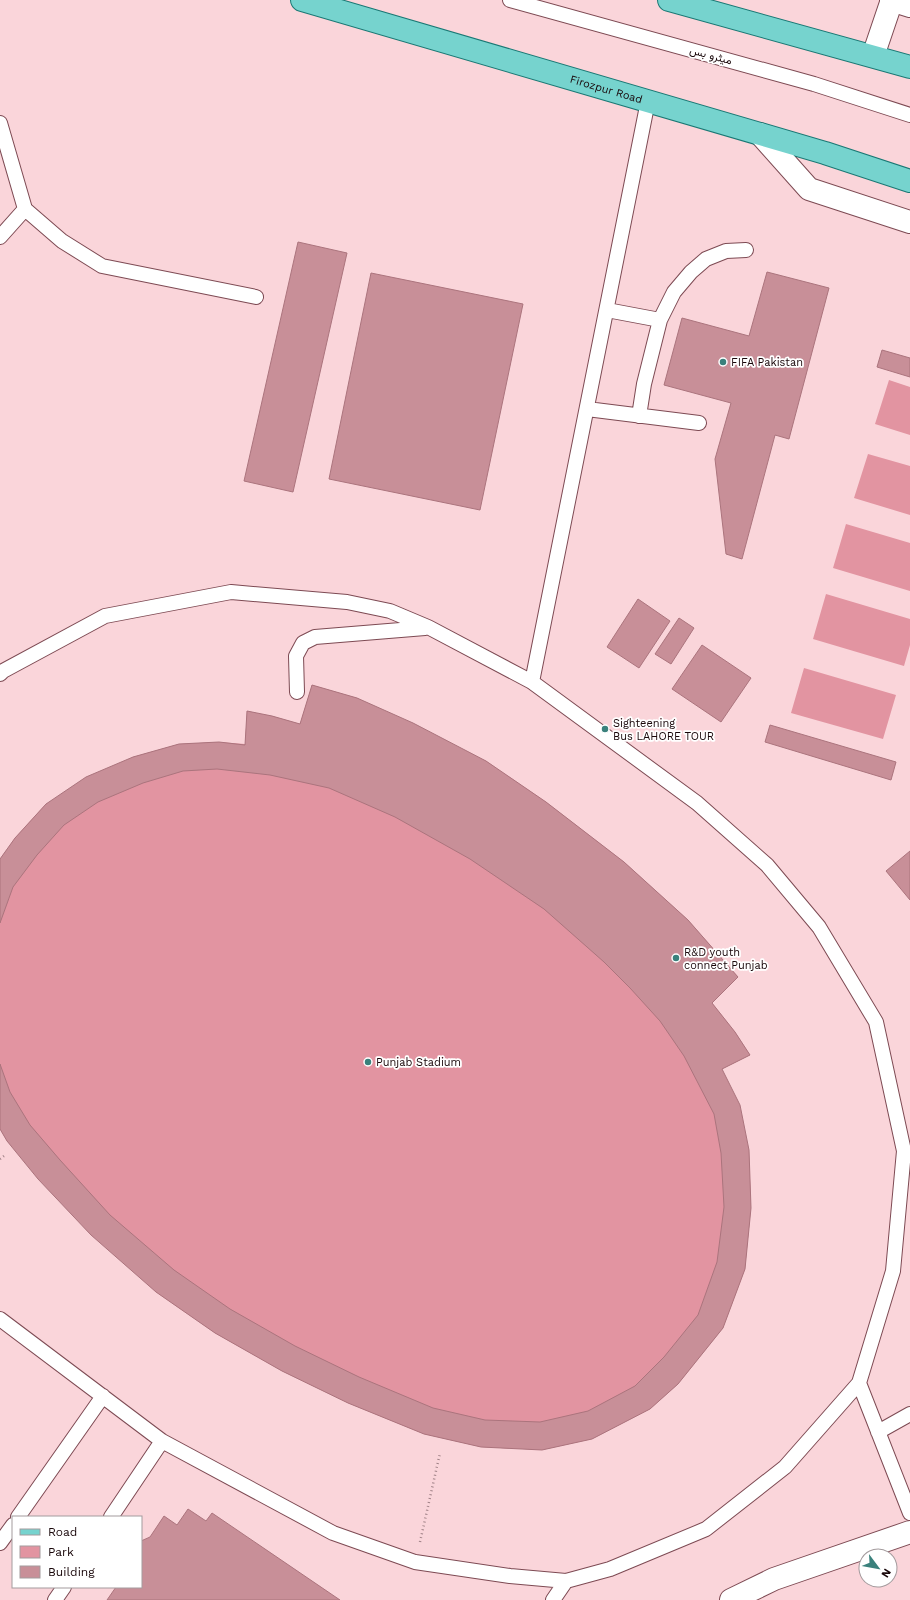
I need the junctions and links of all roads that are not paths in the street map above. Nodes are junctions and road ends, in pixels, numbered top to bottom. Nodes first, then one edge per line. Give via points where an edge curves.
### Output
1 (302, 0) edge
2 (510, 0) edge
3 (668, 0) edge
4 (892, 0) edge
5 (910, 6) edge
6 (873, 56) junction
7 (910, 66) edge
8 (648, 101) junction
9 (910, 115) edge
10 (0, 122) edge
11 (760, 134) junction
12 (910, 181) edge
13 (25, 209) junction
14 (910, 222) edge
15 (0, 237) edge
16 (746, 250) dead end
17 (256, 297) dead end
18 (607, 310) junction
19 (660, 320) junction
20 (587, 409) junction
21 (639, 416) junction
22 (699, 423) dead end
23 (428, 627) junction
24 (0, 674) edge
25 (532, 682) junction
26 (297, 692) dead end
27 (0, 1319) edge
28 (859, 1383) junction
29 (103, 1396) junction
30 (910, 1414) edge
31 (878, 1432) junction
32 (162, 1441) junction
33 (910, 1512) edge
34 (19, 1516) edge
35 (112, 1516) edge
36 (12, 1525) edge
37 (910, 1532) edge
38 (0, 1543) edge
39 (566, 1581) junction
40 (63, 1588) edge
41 (55, 1600) edge
42 (553, 1600) edge
43 (731, 1600) edge

1 - 8 main road, Firozpur Road
2 - 9 lane, میٹرو بس via 814,84
3 - 6 main road
4 - 5 street
4 - 6 street
6 - 7 main road
8 - 11 main road, Firozpur Road
8 - 18 lane
10 - 13 lane
11 - 12 main road, Firozpur Road
11 - 14 street via 809,189
13 - 15 lane
13 - 17 lane via 62,241 102,266
16 - 19 lane via 726,251 706,259 674,292
18 - 19 lane
18 - 20 lane
19 - 21 lane
20 - 21 lane
20 - 25 lane
21 - 22 lane
23 - 24 lane via 390,610 347,602 231,592 105,616
23 - 25 lane
23 - 26 lane via 315,637 303,643 296,656
25 - 28 lane via 697,803 767,865 819,927 876,1022 904,1151 893,1271
27 - 29 lane
28 - 31 lane
28 - 39 lane via 785,1467 706,1529 610,1569
29 - 32 lane
29 - 34 lane
30 - 31 lane
31 - 33 lane
32 - 35 lane
32 - 39 lane via 333,1533 415,1562 510,1576
36 - 38 lane
37 - 43 street via 774,1579
39 - 42 lane
40 - 41 lane

